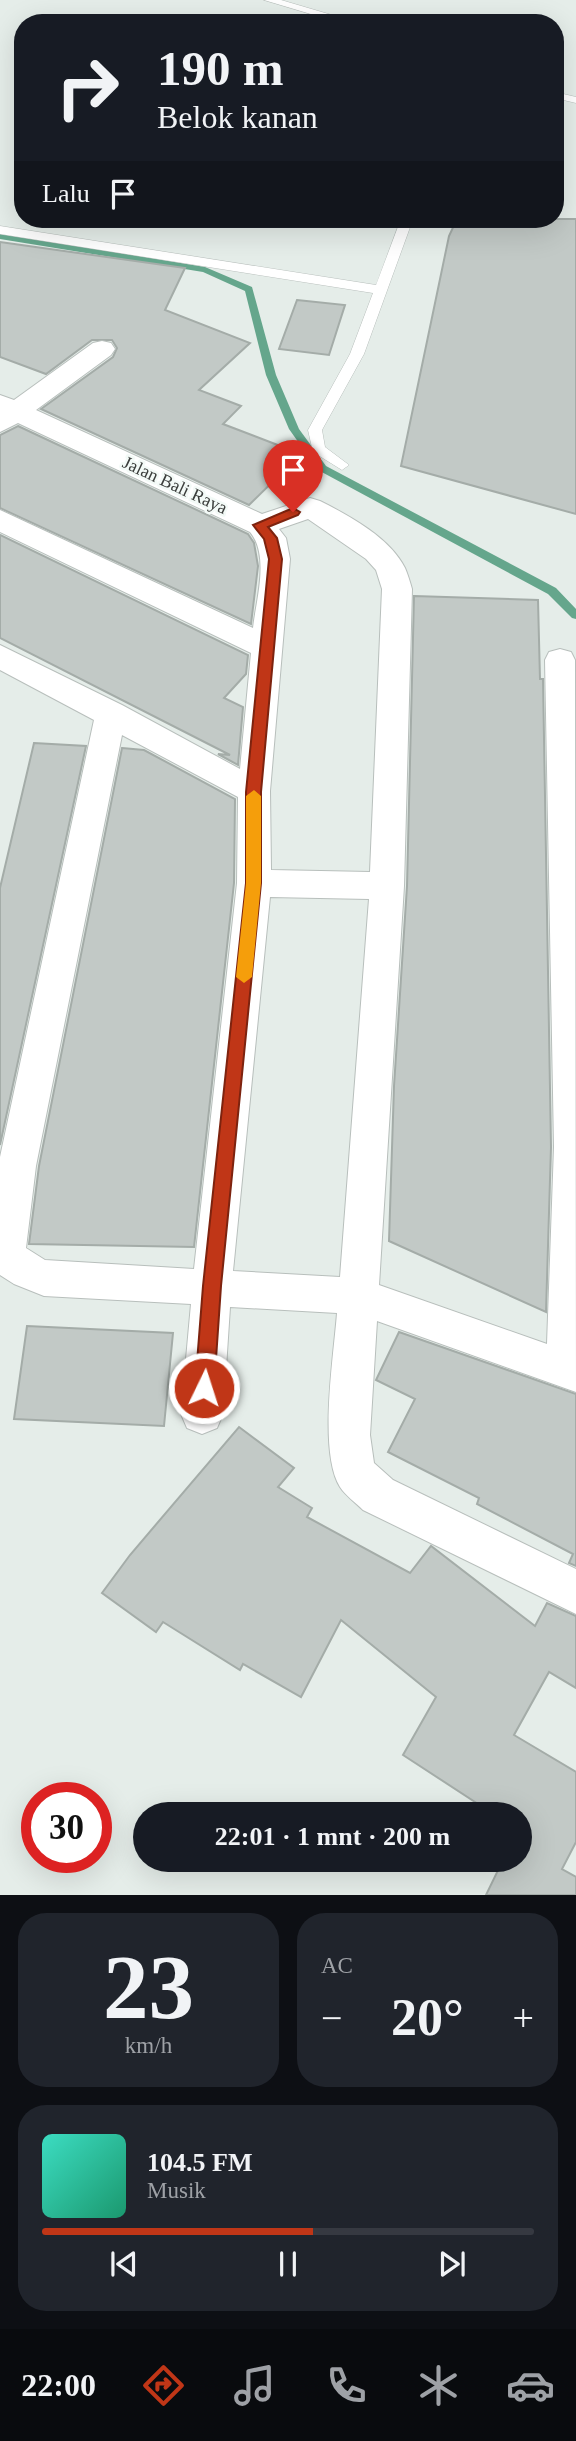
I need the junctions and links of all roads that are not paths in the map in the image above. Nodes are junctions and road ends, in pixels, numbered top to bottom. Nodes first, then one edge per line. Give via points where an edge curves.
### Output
1 (269, 0) edge
2 (321, 14) edge
3 (404, 228) edge
4 (0, 230) edge
5 (380, 290) junction
6 (102, 349) dead end
7 (5, 413) edge
8 (342, 465) dead end
9 (0, 520) edge
10 (260, 525) junction
11 (268, 648) junction
12 (0, 656) edge
13 (560, 660) dead end
14 (111, 713) junction
15 (254, 792) junction
16 (254, 883) junction
17 (387, 886) junction
18 (572, 949) edge
19 (574, 1149) edge
20 (212, 1286) junction
21 (358, 1296) junction
22 (571, 1372) edge
23 (202, 1414) dead end
24 (576, 1592) edge

1 - 2 lane
3 - 5 lane
4 - 5 lane
5 - 8 lane via 357,354 315,430 318,449
6 - 7 street
7 - 10 street, Jalan Bali Raya
9 - 11 street
10 - 11 street via 271,538 275,559
10 - 17 street via 310,508 325,514 389,565 397,589
11 - 15 street
12 - 14 street
13 - 18 street
14 - 15 street
14 - 20 street via 17,1166 6,1252 23,1270 44,1278
15 - 16 street
16 - 17 street
16 - 20 street
17 - 21 street
18 - 19 street
19 - 22 street
20 - 21 street
20 - 23 street
21 - 22 street
21 - 24 street via 349,1435 355,1473 378,1495

